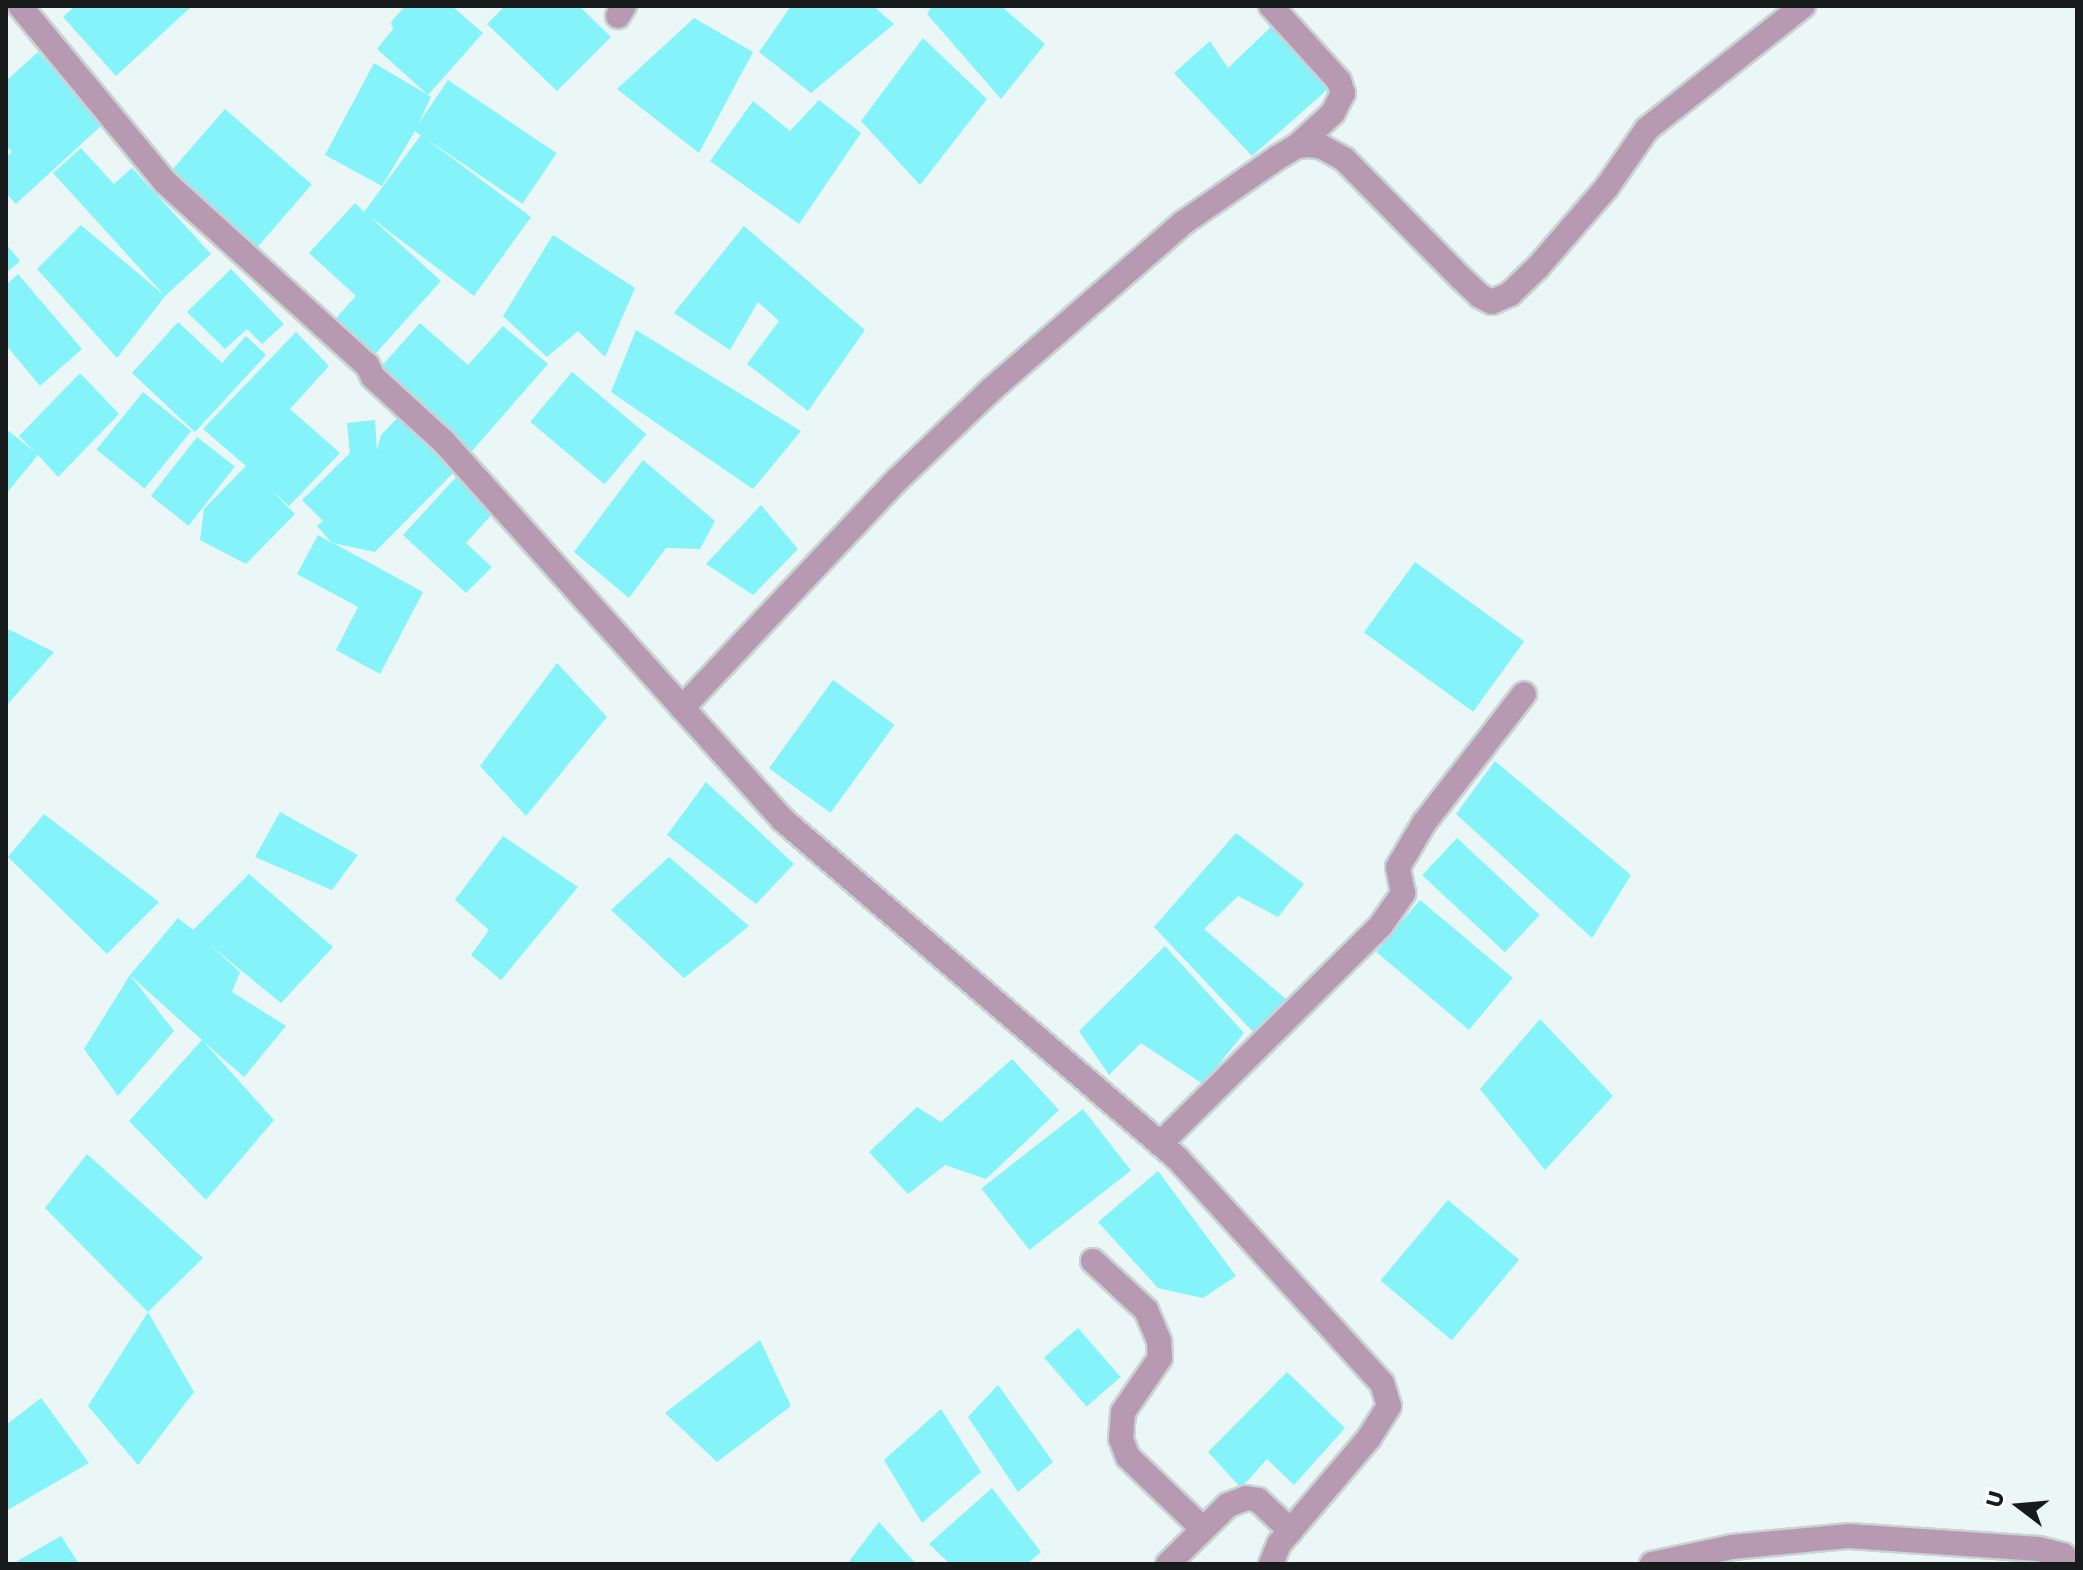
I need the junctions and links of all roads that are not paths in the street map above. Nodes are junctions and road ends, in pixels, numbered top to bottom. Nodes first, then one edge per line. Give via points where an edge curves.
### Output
1 (20, 6) edge
2 (1271, 6) edge
3 (1803, 6) edge
4 (1297, 146) junction
5 (1524, 694) dead end
6 (682, 708) junction
7 (1160, 1144) junction
8 (1093, 1261) dead end
9 (1203, 1529) junction
10 (1291, 1531) junction
11 (1168, 1564) edge
12 (1271, 1564) edge
13 (1652, 1564) edge
14 (2073, 1564) edge

1 - 6 street via 165,182 444,442
2 - 4 street via 1339,81 1343,93 1333,113
3 - 4 street via 1647,129 1607,187 1538,267 1510,294 1492,302 1461,278 1344,159 1322,147
4 - 6 street via 1183,223 992,389 898,479
5 - 7 street via 1424,823 1398,867 1403,893 1381,925
6 - 7 street via 783,820
7 - 10 street via 1382,1383 1389,1406 1369,1438
8 - 9 street via 1146,1310 1159,1341 1160,1358 1123,1412 1121,1439 1128,1457
9 - 10 street via 1228,1505 1246,1498 1258,1500
9 - 11 street
10 - 12 street
13 - 14 street via 1732,1547 1849,1536 2039,1549 2063,1555

